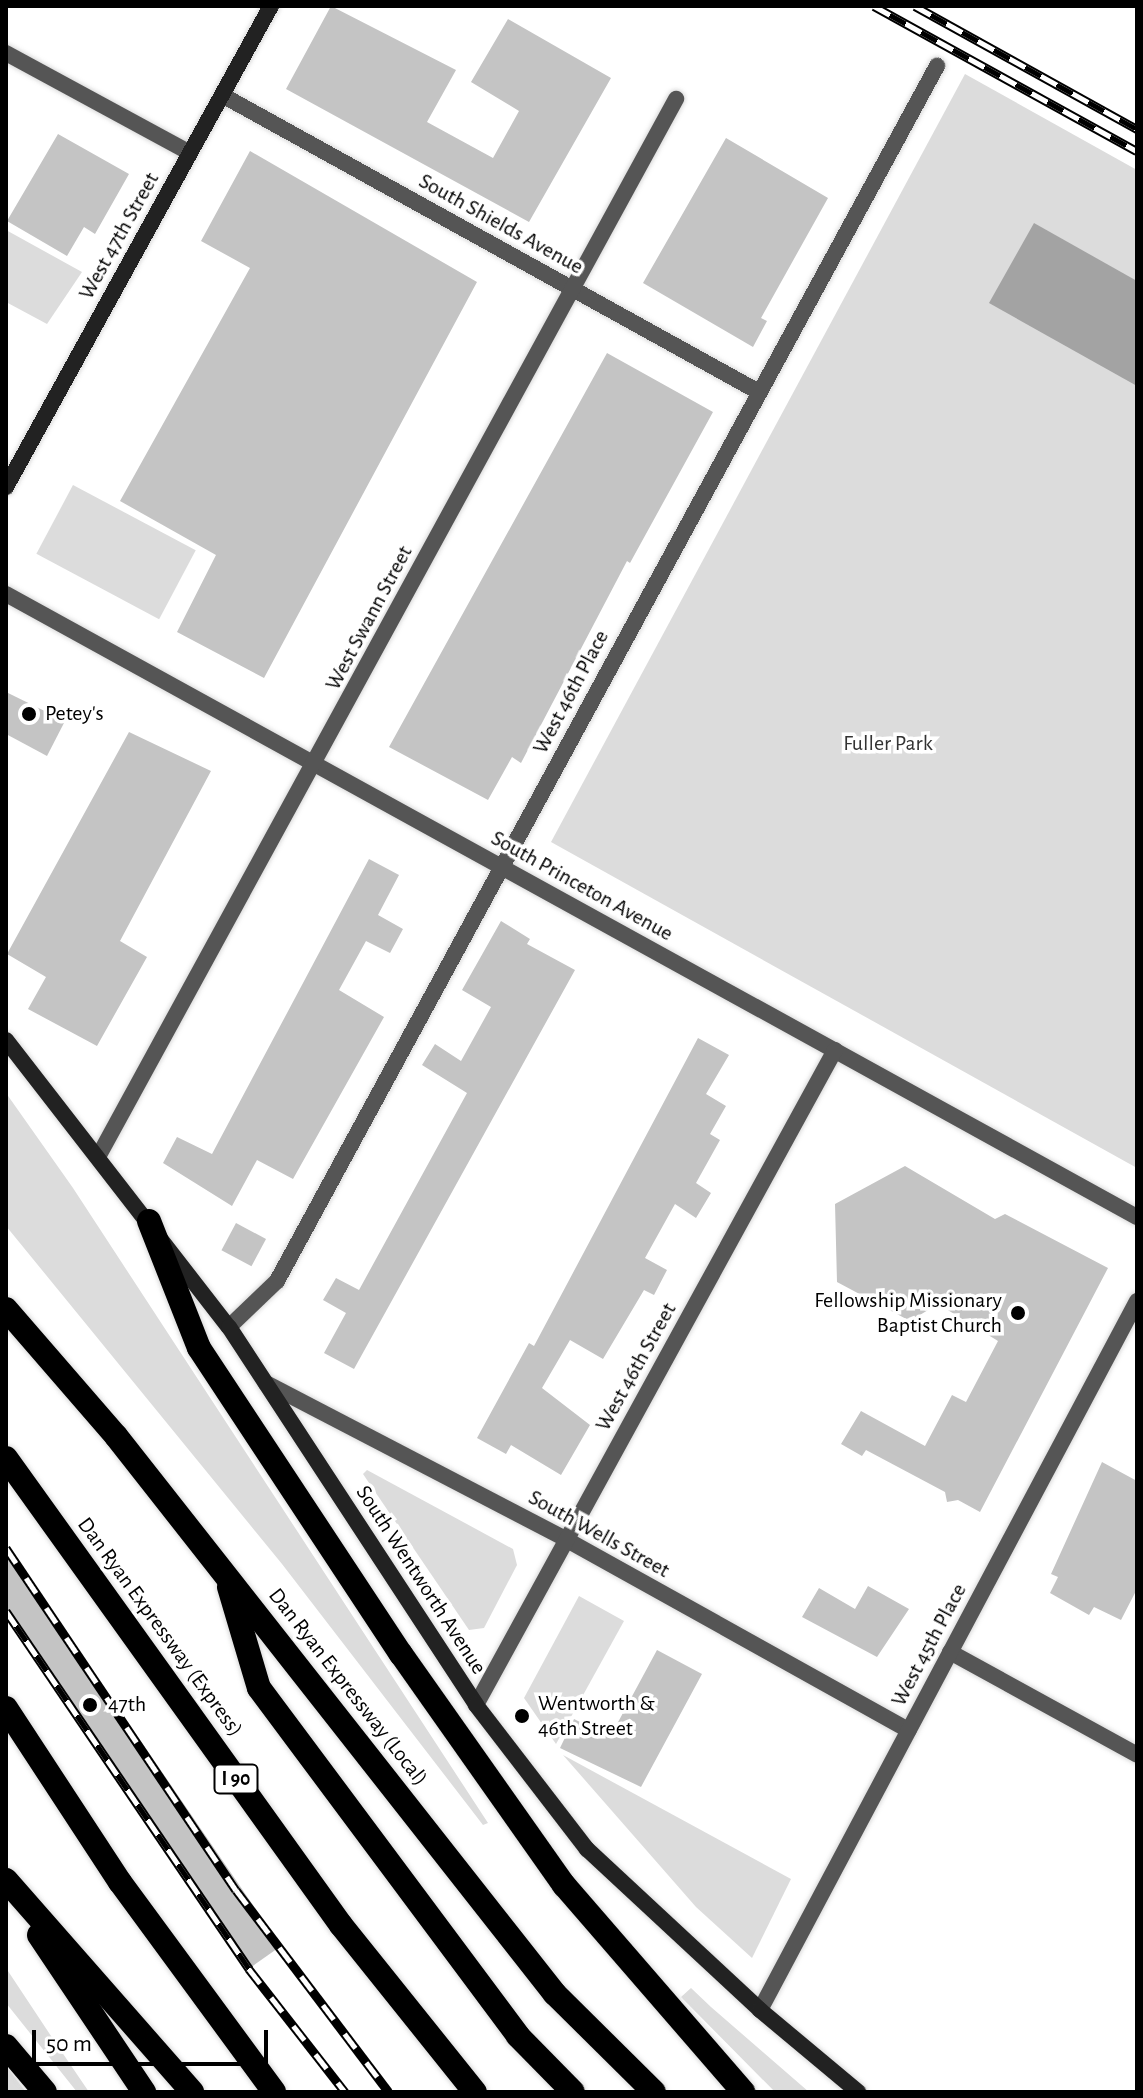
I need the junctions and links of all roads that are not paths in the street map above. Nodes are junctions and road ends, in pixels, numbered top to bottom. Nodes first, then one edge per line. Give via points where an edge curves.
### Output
1 (271, 6) edge
2 (6, 53) edge
3 (937, 66) dead end
4 (222, 95) junction
5 (676, 99) dead end
6 (190, 153) junction
7 (572, 289) junction
8 (759, 392) junction
9 (6, 487) edge
10 (6, 594) edge
11 (314, 764) junction
12 (501, 867) junction
13 (6, 1040) edge
14 (835, 1050) junction
15 (98, 1157) junction
16 (1137, 1217) edge
17 (149, 1221) junction
18 (1137, 1301) edge
19 (6, 1309) edge
20 (229, 1327) junction
21 (266, 1383) junction
22 (6, 1458) edge
23 (567, 1540) junction
24 (225, 1574) junction
25 (950, 1652) junction
26 (476, 1705) junction
27 (6, 1708) edge
28 (909, 1730) junction
29 (1137, 1755) edge
30 (6, 1880) edge
31 (6, 1886) edge
32 (760, 2010) junction
33 (6, 2046) edge
34 (45, 2092) edge
35 (144, 2092) edge
36 (192, 2092) edge
37 (274, 2092) edge
38 (475, 2092) edge
39 (573, 2092) edge
40 (654, 2092) edge
41 (743, 2092) edge
42 (858, 2092) edge

1 - 4 main road, West 47th Street
2 - 6 street
3 - 8 street, West 46th Place
4 - 6 main road, West 47th Street
4 - 7 street, South Shields Avenue
5 - 7 street, West Swann Street
6 - 9 main road, West 47th Street
7 - 8 street, South Shields Avenue
7 - 11 street, West Swann Street
8 - 12 street, West 46th Place
10 - 11 street, South Princeton Avenue
11 - 12 street, South Princeton Avenue
11 - 15 street, West Swann Street
12 - 14 street, South Princeton Avenue
12 - 20 street, West 46th Place via 277,1281
13 - 15 main road, South Wentworth Avenue
14 - 16 street, South Princeton Avenue
14 - 23 street, West 46th Street
15 - 17 main road, South Wentworth Avenue
17 - 20 main road, South Wentworth Avenue
17 - 41 highway via 199,1348 401,1654 564,1885
18 - 25 street, West 45th Place
19 - 24 highway, Dan Ryan Expressway (Local)
20 - 21 main road, South Wentworth Avenue
21 - 23 street, South Wells Street
21 - 26 main road, South Wentworth Avenue
22 - 38 highway, Dan Ryan Expressway (Express) / I 90 via 341,1925
23 - 26 street, West 46th Street
23 - 28 street, South Wells Street
24 - 39 highway via 259,1688 518,2036
24 - 40 highway, Dan Ryan Expressway (Local) via 555,1994
25 - 28 street, West 45th Place
25 - 29 street
26 - 32 main road, South Wentworth Avenue via 587,1849
27 - 37 highway via 120,1882
28 - 32 street, West 45th Place
30 - 36 highway
31 - 35 highway
32 - 42 main road, South Wentworth Avenue
33 - 34 highway

